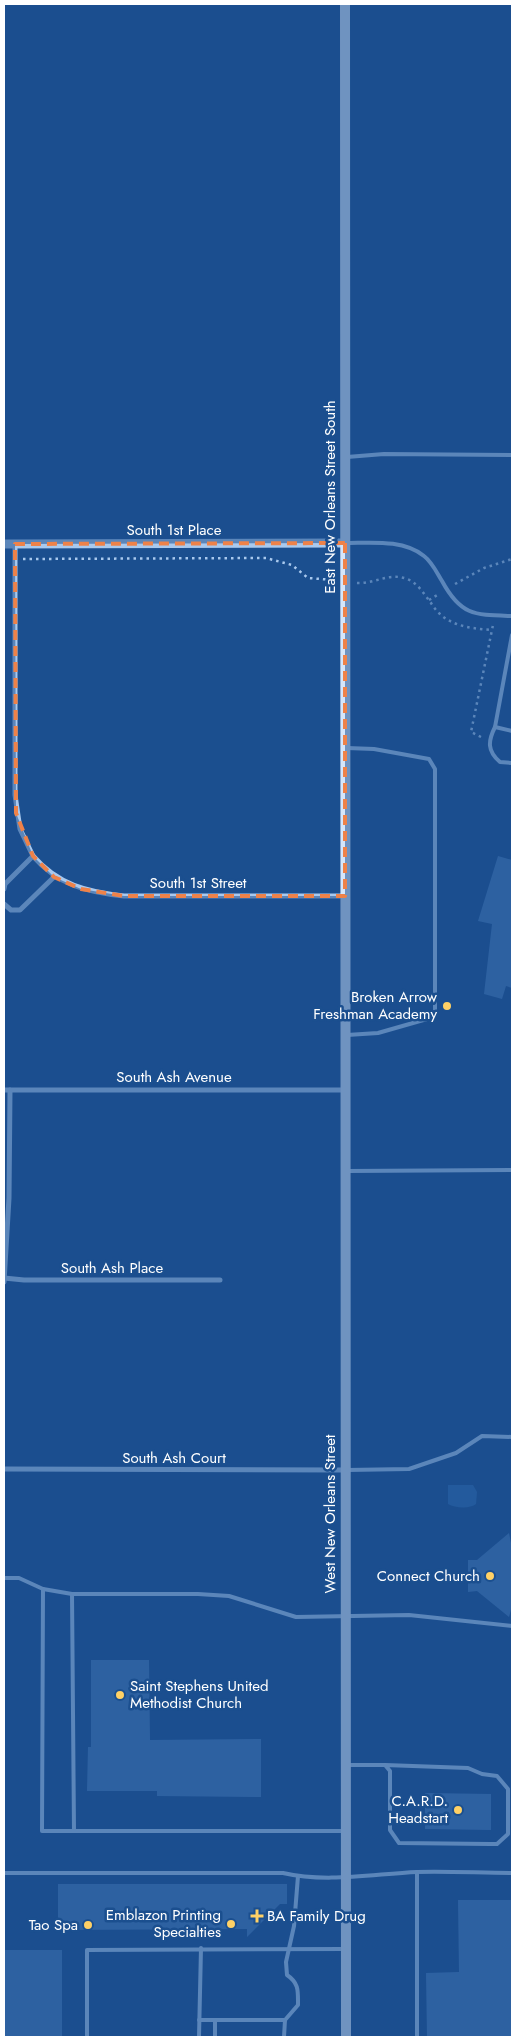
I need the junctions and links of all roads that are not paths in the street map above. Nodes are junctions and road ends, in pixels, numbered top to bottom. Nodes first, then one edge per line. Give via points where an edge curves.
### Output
1 (345, 4) edge
2 (512, 455) edge
3 (345, 457) junction
4 (345, 543) junction
5 (4, 544) edge
6 (14, 544) junction
7 (512, 616) edge
8 (512, 635) edge
9 (495, 727) junction
10 (512, 731) edge
11 (345, 748) junction
12 (512, 763) edge
13 (33, 856) junction
14 (54, 877) junction
15 (4, 889) edge
16 (345, 896) junction
17 (4, 905) edge
18 (345, 990) joint
19 (345, 1035) junction
20 (4, 1090) edge
21 (10, 1090) junction
22 (345, 1090) junction
23 (512, 1170) edge
24 (345, 1171) junction
25 (4, 1278) edge
26 (220, 1280) dead end
27 (4, 1282) edge
28 (512, 1436) edge
29 (4, 1469) edge
30 (345, 1470) junction
31 (4, 1578) edge
32 (43, 1589) junction
33 (72, 1594) junction
34 (345, 1615) junction
35 (512, 1626) edge
36 (345, 1765) junction
37 (385, 1765) junction
38 (74, 1831) junction
39 (345, 1831) junction
40 (417, 1872) junction
41 (512, 1873) edge
42 (4, 1874) edge
43 (298, 1876) junction
44 (345, 1876) junction
45 (201, 1948) junction
46 (289, 1948) junction
47 (345, 1949) junction
48 (199, 2020) junction
49 (215, 2020) junction
50 (285, 2020) junction
51 (86, 2037) edge
52 (199, 2037) edge
53 (215, 2037) edge
54 (284, 2037) edge
55 (346, 2037) edge
56 (417, 2037) edge

1 - 3 main road, East New Orleans Street South
2 - 3 lane via 384,454
3 - 4 main road, East New Orleans Street South
4 - 6 street, South 1st Place
4 - 7 lane via 378,543 410,548 425,556 454,601 464,610
4 - 11 main road, East New Orleans Street South
5 - 6 street, South 1st Place
6 - 13 street, South 1st Street via 15,796 20,829
8 - 9 lane
9 - 10 lane
9 - 12 lane via 489,748 500,762
11 - 16 main road, East New Orleans Street South
11 - 19 lane via 374,749 429,759 435,769 434,1014 378,1034
13 - 14 street, South 1st Street
13 - 15 street via 5,884
14 - 16 street, South 1st Street via 81,889 124,896
14 - 17 street via 20,910 11,910
16 - 18 main road, East New Orleans Street South
18 - 19 main road, West New Orleans Street
19 - 22 main road, West New Orleans Street
20 - 21 street, South Ash Avenue
21 - 22 street, South Ash Avenue
21 - 25 street
22 - 24 main road, West New Orleans Street
23 - 24 lane
24 - 30 main road, West New Orleans Street
25 - 26 street, South Ash Place
25 - 27 street
28 - 30 lane via 482,1436 456,1453 408,1469
29 - 30 street, South Ash Court
30 - 34 main road, West New Orleans Street
31 - 32 lane via 19,1578
32 - 33 lane
32 - 38 lane via 42,1831
33 - 34 lane via 229,1596 296,1617
33 - 38 lane
34 - 35 lane via 409,1615
34 - 36 main road, West New Orleans Street
36 - 37 lane
36 - 39 main road, West New Orleans Street
37 - 37 lane via 468,1768 498,1776 508,1790 508,1834 497,1844 400,1842 390,1830 390,1771
38 - 39 lane
39 - 44 main road, West New Orleans Street
40 - 41 lane
40 - 44 lane
40 - 56 lane
42 - 43 lane via 283,1873
43 - 44 lane
43 - 46 lane
44 - 47 main road, West New Orleans Street
45 - 46 lane
45 - 48 lane
45 - 51 lane via 87,1950
46 - 47 lane
46 - 50 lane via 288,1975 296,1981 298,2005
47 - 55 main road, West New Orleans Street
48 - 49 lane
48 - 52 lane
49 - 50 lane
49 - 53 lane
50 - 54 lane

